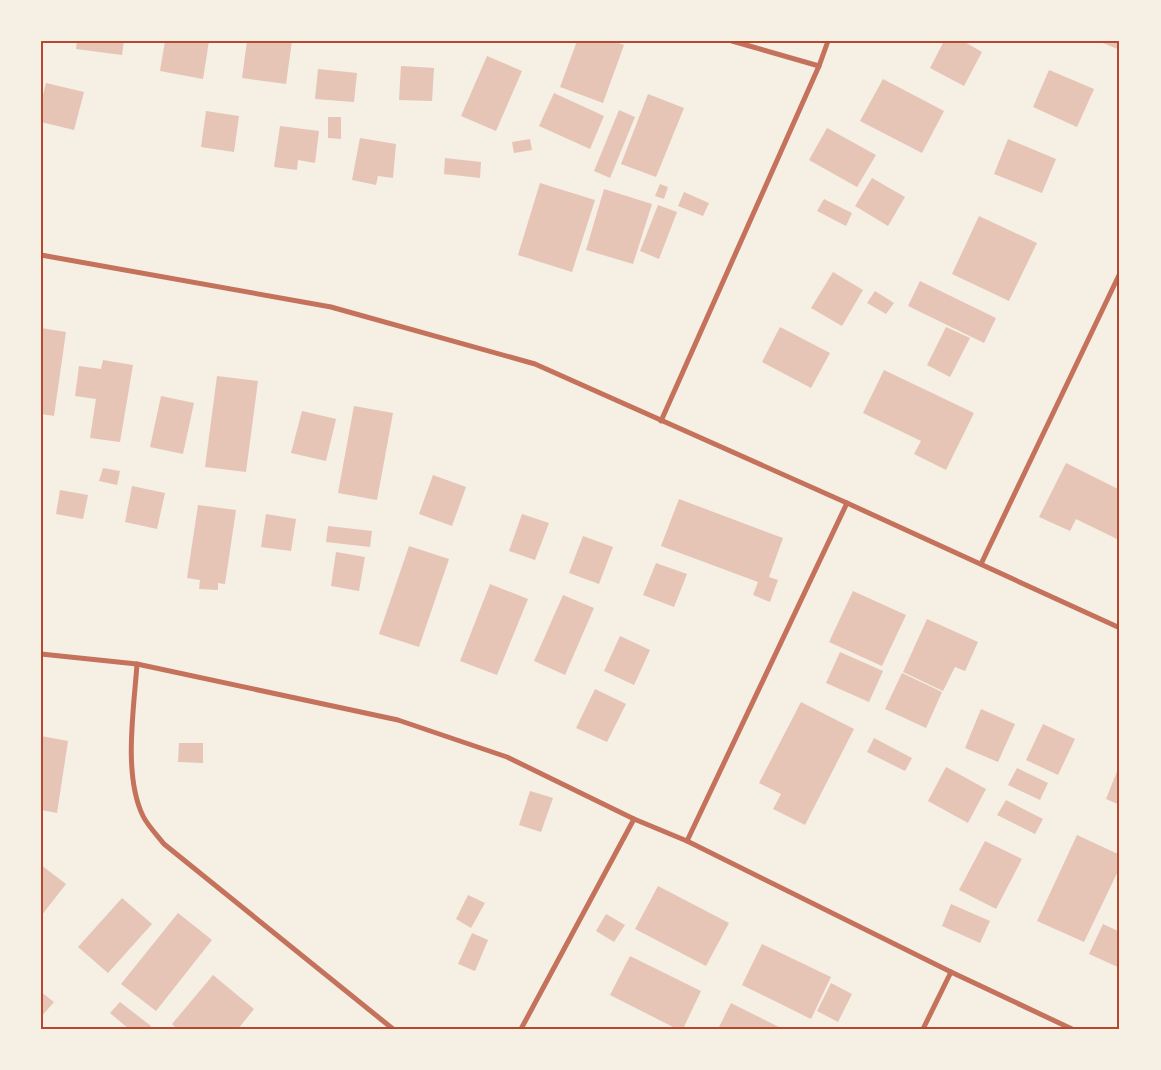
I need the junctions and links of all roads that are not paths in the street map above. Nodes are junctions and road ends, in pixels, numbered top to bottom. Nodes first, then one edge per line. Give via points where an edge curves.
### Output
1 (732, 41) edge
2 (828, 41) edge
3 (819, 66) junction
4 (41, 255) edge
5 (1120, 273) edge
6 (661, 421) junction
7 (847, 503) junction
8 (981, 564) junction
9 (1120, 628) edge
10 (41, 654) edge
11 (136, 664) junction
12 (634, 819) junction
13 (687, 841) junction
14 (951, 972) junction
15 (393, 1029) edge
16 (521, 1029) edge
17 (923, 1029) edge
18 (1072, 1029) edge

1 - 3 street
2 - 3 street
3 - 6 street
4 - 6 street via 331,307 535,364
5 - 8 street
6 - 7 street
7 - 8 street
7 - 13 street
8 - 9 street
10 - 11 street
11 - 12 street via 398,720 507,756
11 - 15 street via 131,766 136,796 144,817 164,844
12 - 13 street
12 - 16 street
13 - 14 street
14 - 17 street
14 - 18 street

